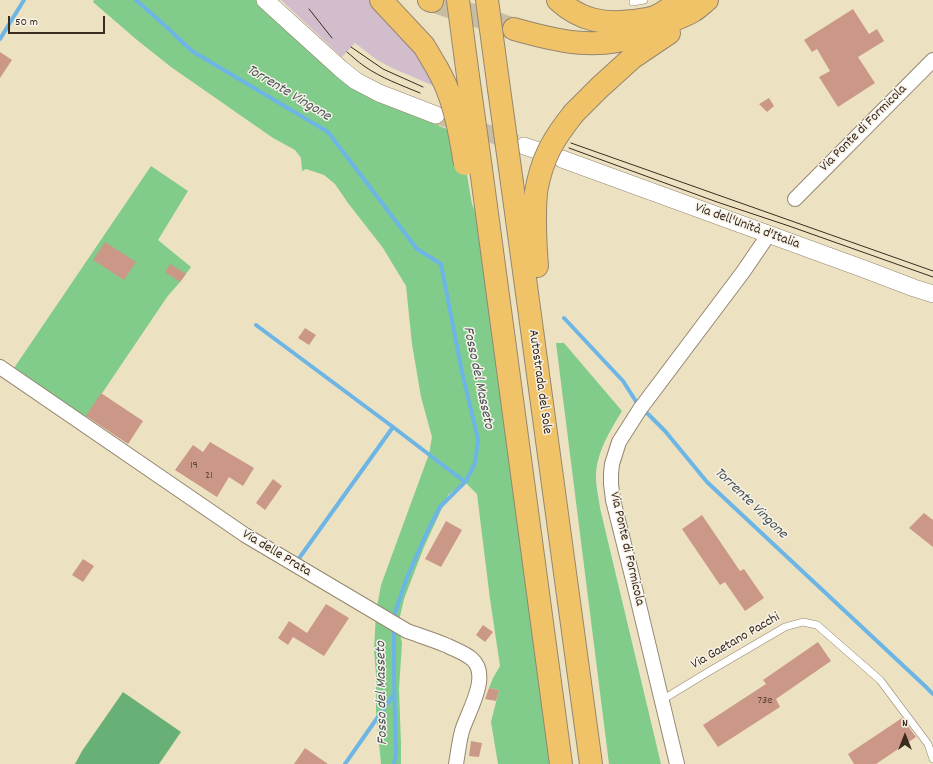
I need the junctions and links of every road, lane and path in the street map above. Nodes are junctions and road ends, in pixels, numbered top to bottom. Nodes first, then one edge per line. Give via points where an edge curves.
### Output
1 (265, 0) edge
2 (381, 0) edge
3 (458, 0) edge
4 (487, 0) edge
5 (558, 0) edge
6 (644, 0) edge
7 (680, 0) edge
8 (707, 0) edge
9 (715, 0) edge
10 (632, 2) dead end
11 (514, 29) tunnel mouth
12 (933, 60) edge
13 (436, 115) tunnel mouth
14 (562, 160) dead end
15 (473, 167) junction
16 (795, 199) dead end
17 (769, 234) junction
18 (933, 294) edge
19 (0, 367) edge
20 (544, 415) junction
21 (662, 700) junction
22 (933, 760) edge
23 (456, 764) edge
24 (561, 764) edge
25 (591, 764) edge
26 (677, 764) edge
27 (931, 764) edge

1 - 13 street via 356,81 379,93
2 - 15 highway, bridge via 414,34 438,68 453,104
3 - 15 highway, bridge via 468,76
4 - 20 highway, Autostrada del Sole, bridge
5 - 7 highway via 576,14 613,23 656,16
6 - 10 lane
8 - 11 highway via 693,11 640,35 612,42 573,43
9 - 20 highway, bridge via 699,15 632,58 600,87 574,114 548,152 540,173 534,213 543,322
12 - 16 street, Via Ponte di Formicola
14 - 17 street, Via dell'Unità d'Italia
15 - 24 highway, Autostrada del Sole via 472,204 492,250
17 - 18 street, Via dell'Unità d'Italia
17 - 21 street, Via Ponte di Formicola via 633,420 614,456 611,474 612,493
19 - 23 street, Via delle Prata via 245,536 407,631 463,652 473,660 480,677 463,730
20 - 25 highway, Autostrada del Sole
21 - 22 lane, Via Gaetano Pacchi via 786,627 803,622 817,625 880,680 928,744
21 - 26 street, Via Ponte di Formicola
22 - 27 lane, Via Gaetano Pacchi

